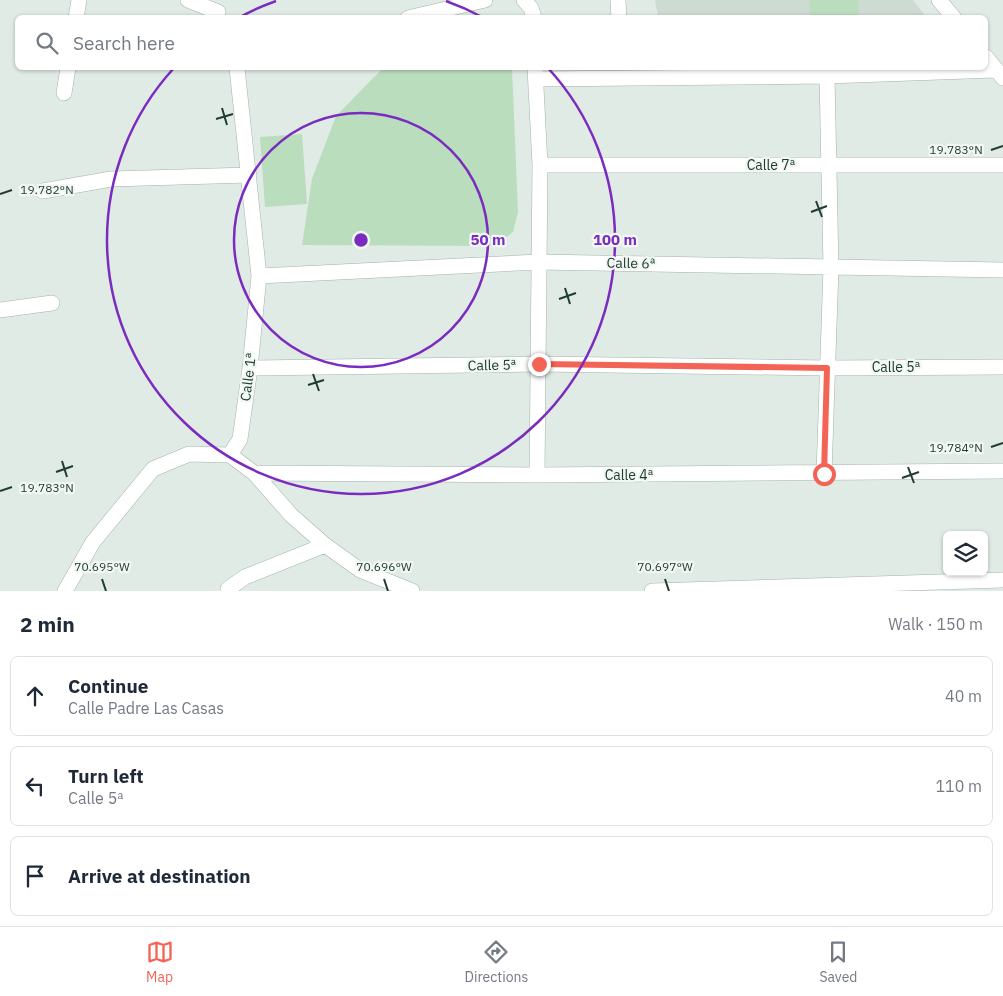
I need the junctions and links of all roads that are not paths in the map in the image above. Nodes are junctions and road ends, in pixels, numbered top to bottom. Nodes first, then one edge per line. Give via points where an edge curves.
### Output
1 (79, 0) edge
2 (188, 0) edge
3 (485, 0) edge
4 (524, 0) edge
5 (618, 0) edge
6 (940, 0) edge
7 (220, 10) edge
8 (76, 15) edge
9 (421, 15) edge
10 (533, 15) edge
11 (619, 15) edge
12 (952, 15) edge
13 (988, 60) edge
14 (68, 70) edge
15 (237, 70) edge
16 (536, 73) edge
17 (622, 73) edge
18 (999, 74) edge
19 (827, 76) junction
20 (64, 93) dead end
21 (540, 165) junction
22 (1003, 165) edge
23 (829, 166) junction
24 (249, 175) junction
25 (43, 191) dead end
26 (538, 262) junction
27 (830, 266) junction
28 (1003, 270) edge
29 (259, 276) junction
30 (52, 303) dead end
31 (0, 310) edge
32 (539, 364) junction
33 (1003, 367) edge
34 (250, 368) junction
35 (827, 368) junction
36 (230, 455) junction
37 (1003, 470) edge
38 (254, 473) junction
39 (824, 474) junction
40 (537, 475) junction
41 (325, 545) junction
42 (1003, 580) edge
43 (833, 588) edge
44 (228, 589) dead end
45 (65, 591) edge
46 (412, 591) edge
47 (652, 591) edge

1 - 8 street
2 - 7 street
3 - 9 street
4 - 10 street
5 - 11 street
6 - 12 street
13 - 18 street
14 - 20 street
15 - 24 street, Calle 1ª
16 - 17 street
16 - 21 street
17 - 19 street
18 - 19 street
19 - 23 street
21 - 23 street, Calle 7ª
21 - 26 street
22 - 23 street, Calle 7ª
23 - 27 street
24 - 25 street via 111,179
24 - 29 street, Calle 1ª
26 - 27 street, Calle 6ª
26 - 29 street, Calle 6ª
26 - 32 street
27 - 28 street, Calle 6ª
27 - 35 street
29 - 34 street, Calle 1ª
30 - 31 street
32 - 34 street, Calle 5ª
32 - 35 street, Calle 5ª
32 - 40 street
33 - 35 street, Calle 5ª
34 - 36 street, Calle 1ª via 240,439
35 - 39 street
36 - 38 street
36 - 45 street via 189,454 153,469 93,542
37 - 39 street, Calle 4ª
38 - 40 street, Calle 4ª
38 - 41 street via 291,515
39 - 40 street, Calle 4ª
41 - 44 street via 245,577
41 - 46 street via 360,570
42 - 43 street
43 - 47 street

